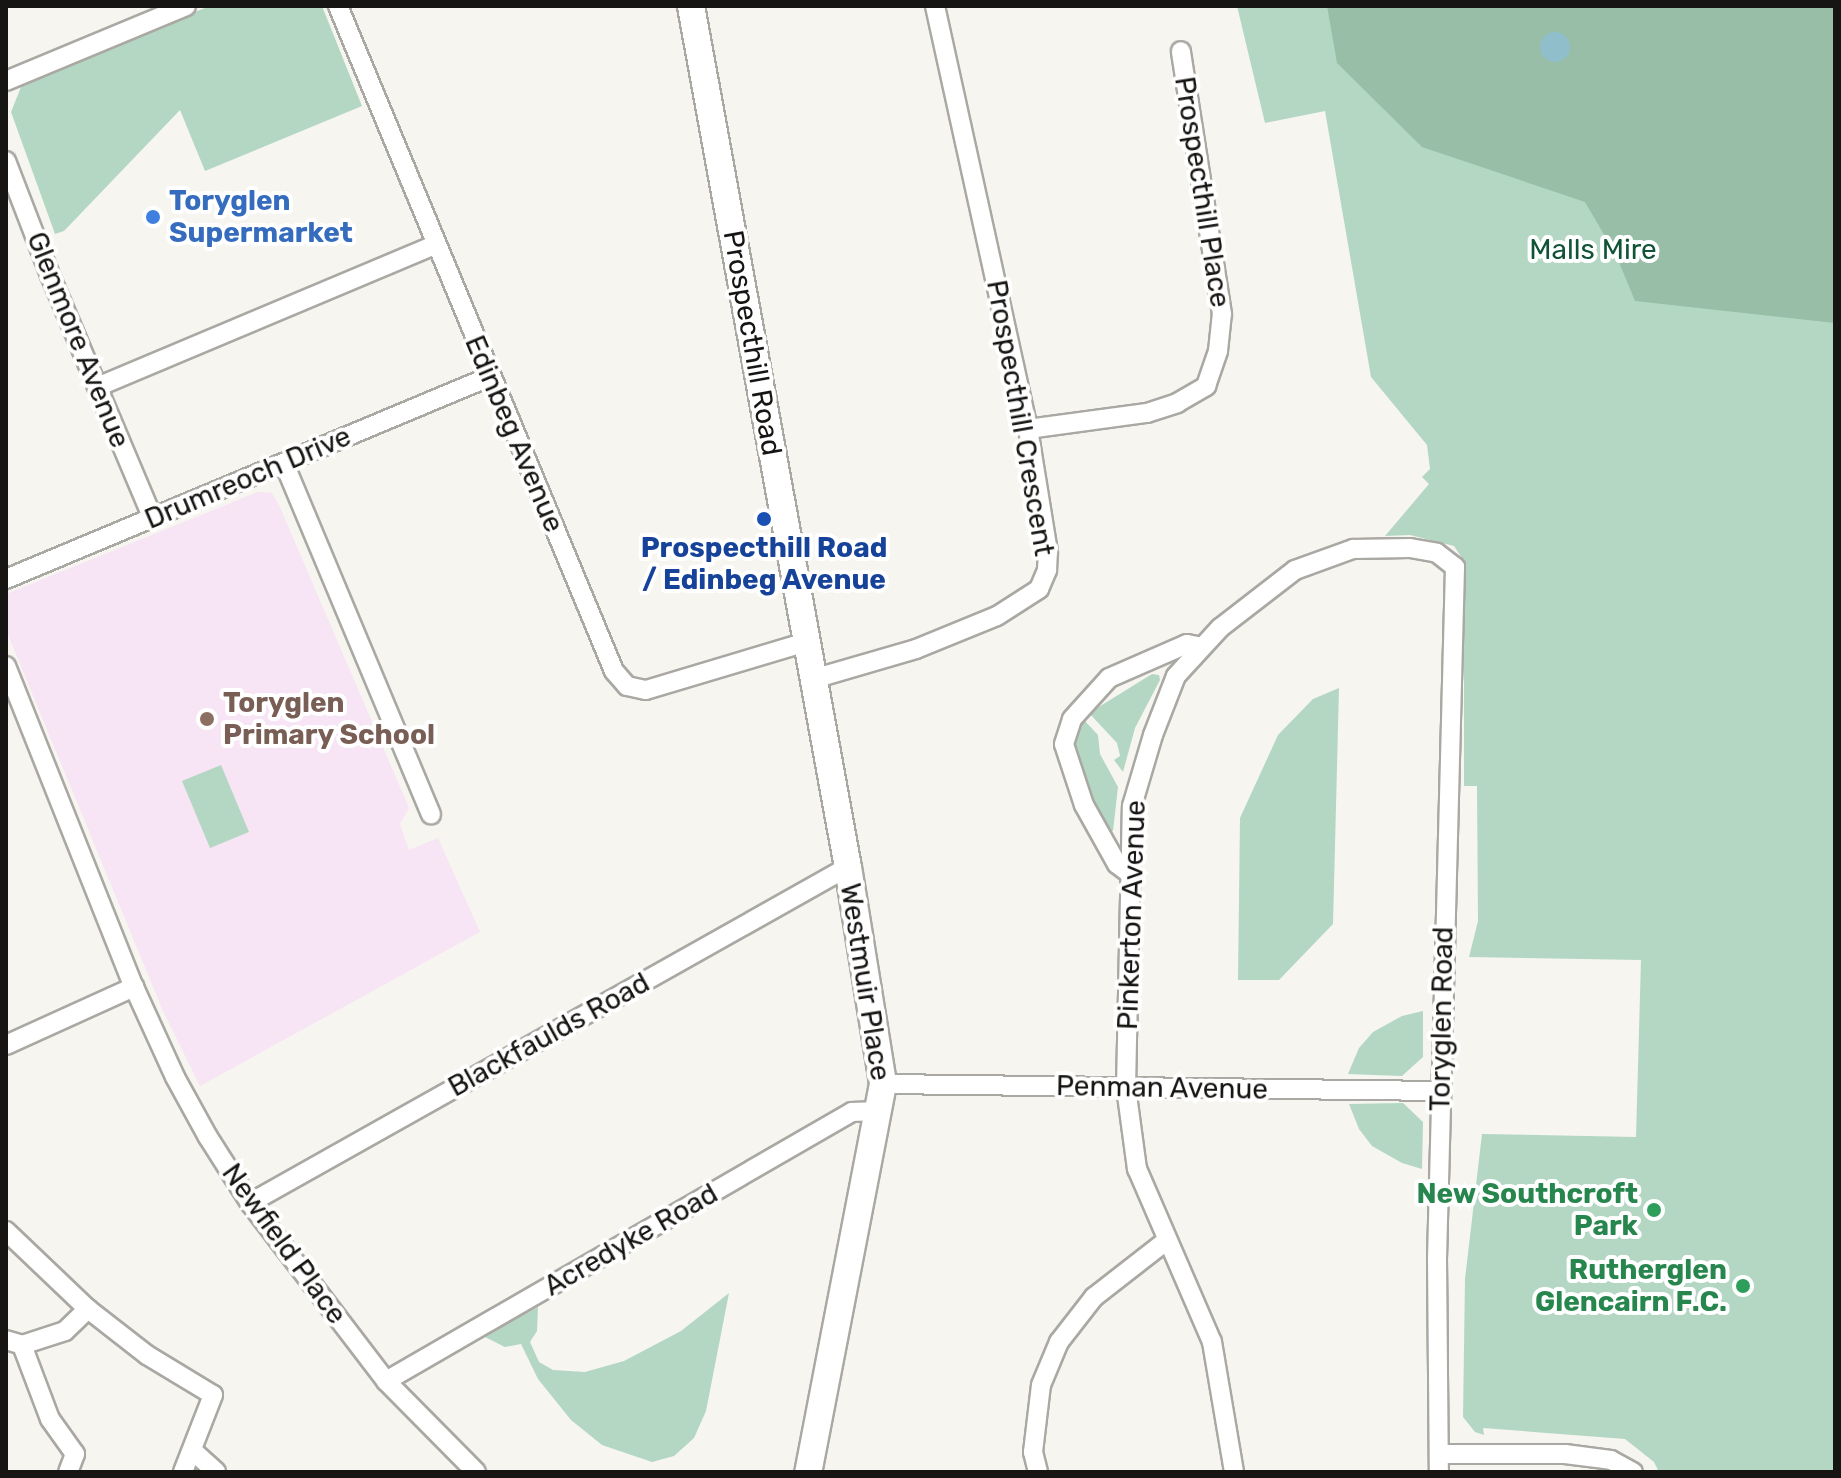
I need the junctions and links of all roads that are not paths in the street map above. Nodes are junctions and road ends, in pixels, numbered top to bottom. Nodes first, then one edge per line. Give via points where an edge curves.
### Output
1 (186, 6) edge
2 (338, 6) edge
3 (691, 6) edge
4 (935, 6) edge
5 (1181, 51) dead end
6 (6, 81) edge
7 (6, 161) edge
8 (435, 245) junction
9 (489, 377) junction
10 (97, 387) junction
11 (1028, 429) junction
12 (284, 463) junction
13 (153, 519) junction
14 (1455, 567) joint
15 (6, 579) edge
16 (806, 642) junction
17 (1202, 647) junction
18 (6, 666) edge
19 (813, 679) junction
20 (14, 702) edge
21 (431, 815) dead end
22 (848, 867) junction
23 (1129, 873) junction
24 (134, 987) junction
25 (6, 1045) edge
26 (883, 1084) junction
27 (1126, 1088) junction
28 (1441, 1091) junction
29 (880, 1111) junction
30 (250, 1203) junction
31 (6, 1231) edge
32 (1166, 1241) junction
33 (88, 1309) junction
34 (14, 1342) edge
35 (386, 1381) junction
36 (193, 1451) junction
37 (1439, 1463) edge
38 (1578, 1464) edge
39 (68, 1472) edge
40 (183, 1472) edge
41 (216, 1472) edge
42 (476, 1472) edge
43 (808, 1472) edge
44 (1038, 1472) edge
45 (1234, 1472) edge
46 (1633, 1472) edge

1 - 6 street
2 - 8 street, Edinbeg Avenue
3 - 16 main road, Prospecthill Road
4 - 11 street, Prospecthill Crescent
5 - 11 street, Prospecthill Place via 1222,314 1218,351 1206,386 1147,413
7 - 10 street, Glenmore Avenue
8 - 9 street, Edinbeg Avenue
8 - 10 street
9 - 12 street, Drumreoch Drive
9 - 16 street, Edinbeg Avenue via 614,671 627,686 646,690
10 - 13 street, Glenmore Avenue
11 - 19 street, Prospecthill Crescent via 1048,552 1039,589 997,616 916,649
12 - 13 street, Drumreoch Drive
12 - 21 street
13 - 15 street, Drumreoch Drive
14 - 17 street, Pinkerton Avenue via 1437,553 1410,548 1353,549 1295,570
14 - 28 street, Toryglen Road
16 - 19 main road, Prospecthill Road
17 - 23 street, Pinkerton Avenue via 1176,676 1153,735 1132,806
17 - 23 street via 1187,644 1109,678 1072,719 1068,731 1064,744 1084,805 1117,864
18 - 20 street, Newfield Place
19 - 22 main road, Westmuir Place
20 - 24 street, Newfield Place
22 - 26 main road, Westmuir Place
22 - 30 street, Blackfaulds Road
23 - 27 street, Pinkerton Avenue
24 - 25 street
24 - 30 street, Newfield Place via 175,1077
26 - 27 street, Penman Avenue
26 - 29 main road, Westmuir Place
27 - 28 street, Penman Avenue
27 - 32 street, Pinkerton Avenue via 1137,1169
28 - 37 street, Toryglen Road
29 - 35 street, Acredyke Road via 852,1112
29 - 43 main road, Westmuir Place
30 - 35 street, Newfield Place
31 - 33 street
32 - 44 street via 1094,1297 1059,1342 1041,1385 1033,1452
32 - 45 street, Pinkerton Avenue via 1212,1342
33 - 34 street via 65,1331
33 - 36 street via 147,1355 213,1395
34 - 39 street via 50,1419 75,1454
35 - 42 street, Newfield Place
36 - 40 street
36 - 41 street
37 - 38 street
38 - 46 street via 1611,1460

